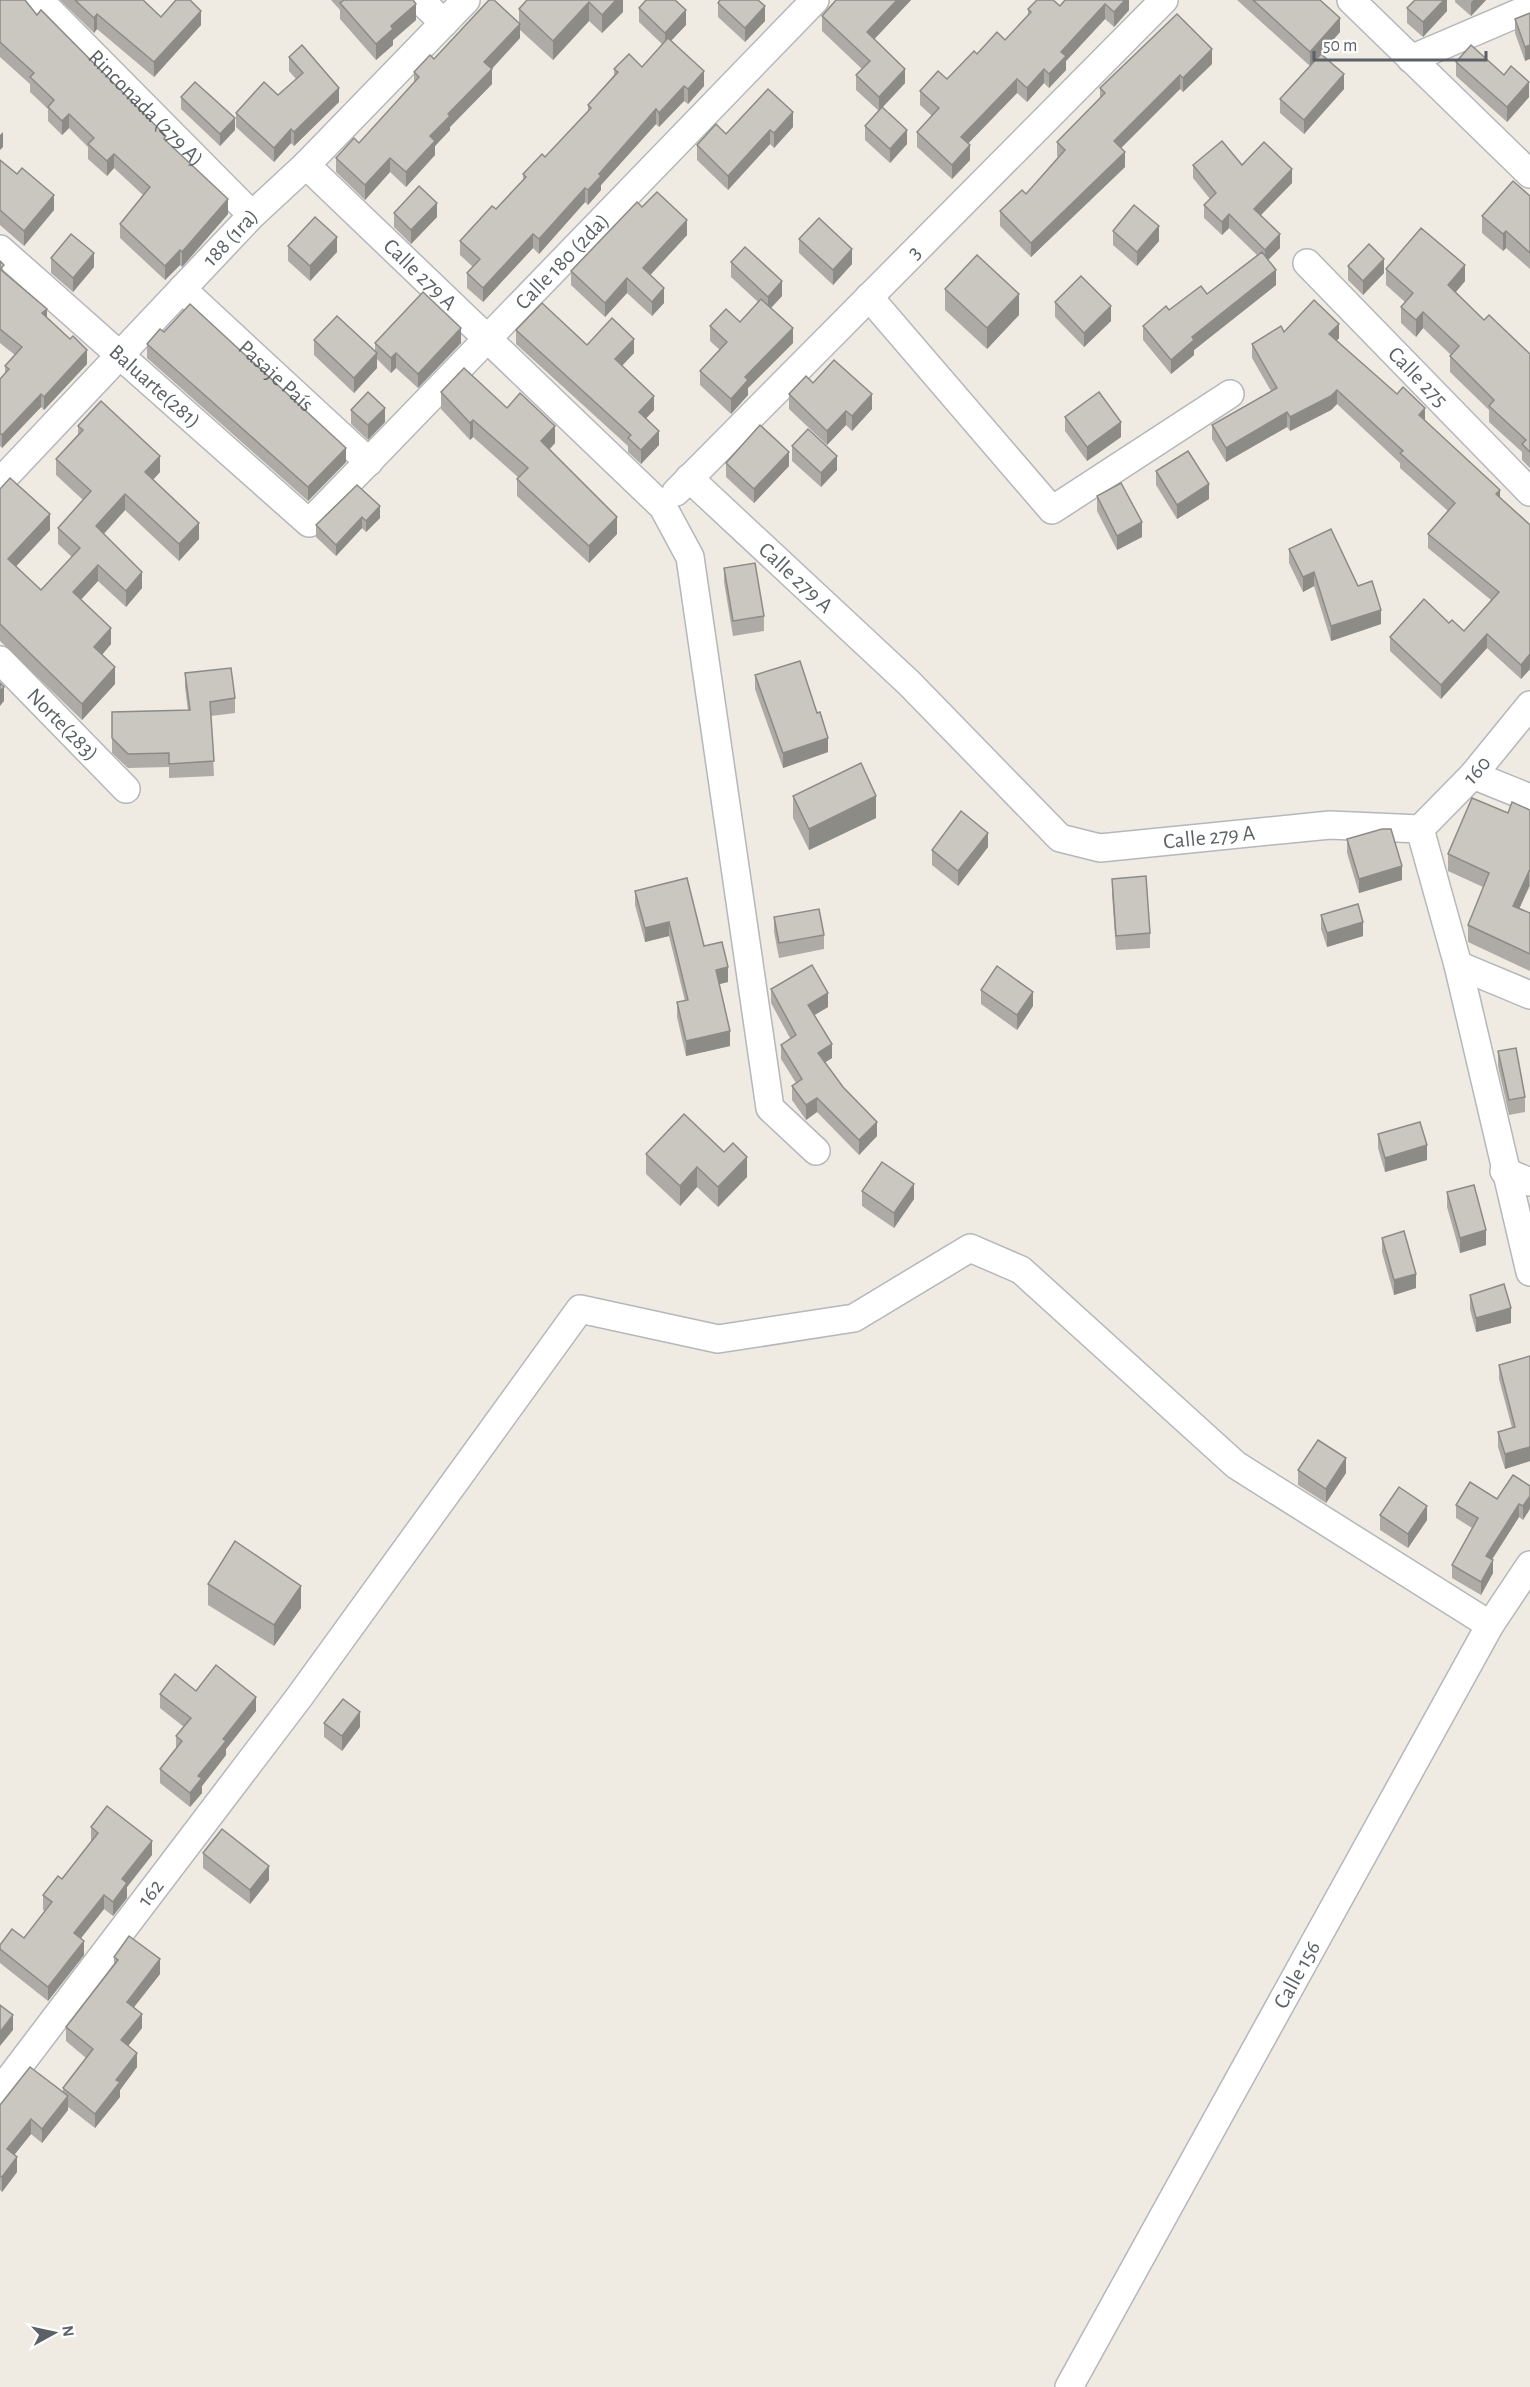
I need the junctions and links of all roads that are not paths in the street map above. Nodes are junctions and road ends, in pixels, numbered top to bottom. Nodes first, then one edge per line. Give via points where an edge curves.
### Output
1 (39, 0) edge
2 (420, 0) edge
3 (466, 0) edge
4 (815, 0) edge
5 (1164, 0) edge
6 (1351, 0) edge
7 (1530, 8) edge
8 (444, 23) junction
9 (1411, 59) junction
10 (306, 165) junction
11 (1530, 174) edge
12 (252, 215) junction
13 (0, 249) edge
14 (1307, 263) dead end
15 (182, 289) junction
16 (869, 297) junction
17 (488, 340) junction
18 (121, 356) junction
19 (1230, 394) dead end
20 (369, 462) junction
21 (688, 478) junction
22 (0, 482) edge
23 (1530, 492) edge
24 (663, 507) junction
25 (309, 523) joint
26 (0, 660) edge
27 (1530, 705) edge
28 (1473, 775) junction
29 (126, 789) dead end
30 (1530, 798) edge
31 (1420, 829) junction
32 (1458, 965) junction
33 (1530, 995) edge
34 (816, 1151) dead end
35 (1504, 1171) junction
36 (1530, 1182) edge
37 (1530, 1272) edge
38 (1530, 1564) edge
39 (1490, 1625) junction
40 (0, 2091) edge
41 (1069, 2387) edge

1 - 12 street, Rinconada (279 A)
2 - 8 street
3 - 8 street, 188 (1ra)
4 - 17 street, Calle 180 (2da)
5 - 16 street, 3
6 - 9 street
7 - 9 street
8 - 10 street, 188 (1ra)
9 - 11 street
10 - 12 street, 188 (1ra)
10 - 17 street, Calle 279 A
12 - 15 street, 188 (1ra)
13 - 18 street, Baluarte(281)
14 - 23 street, Calle 275
15 - 18 street, 188 (1ra)
15 - 20 street, Pasaje País
16 - 19 street via 1052,510
16 - 21 street, 3
17 - 20 street, Calle 180 (2da)
17 - 24 street, Calle 279 A
18 - 22 street, 188 (1ra)
18 - 25 street, Baluarte(281)
20 - 25 street, Calle 180 (2da)
21 - 24 street, 3
21 - 31 street, Calle 279 A via 909,683 1060,838 1101,848 1330,825
24 - 34 street, Calle 279 A via 690,557 770,1108
26 - 29 street, Norte(283)
27 - 28 street, 160
28 - 30 street
28 - 31 street, 160
31 - 32 street
32 - 33 street
32 - 35 street
35 - 36 street
35 - 37 street
38 - 39 street, Calle 156
39 - 40 street, 162 via 1236,1465 1021,1270 970,1248 854,1318 718,1339 580,1309 300,1696
39 - 41 street, Calle 156

